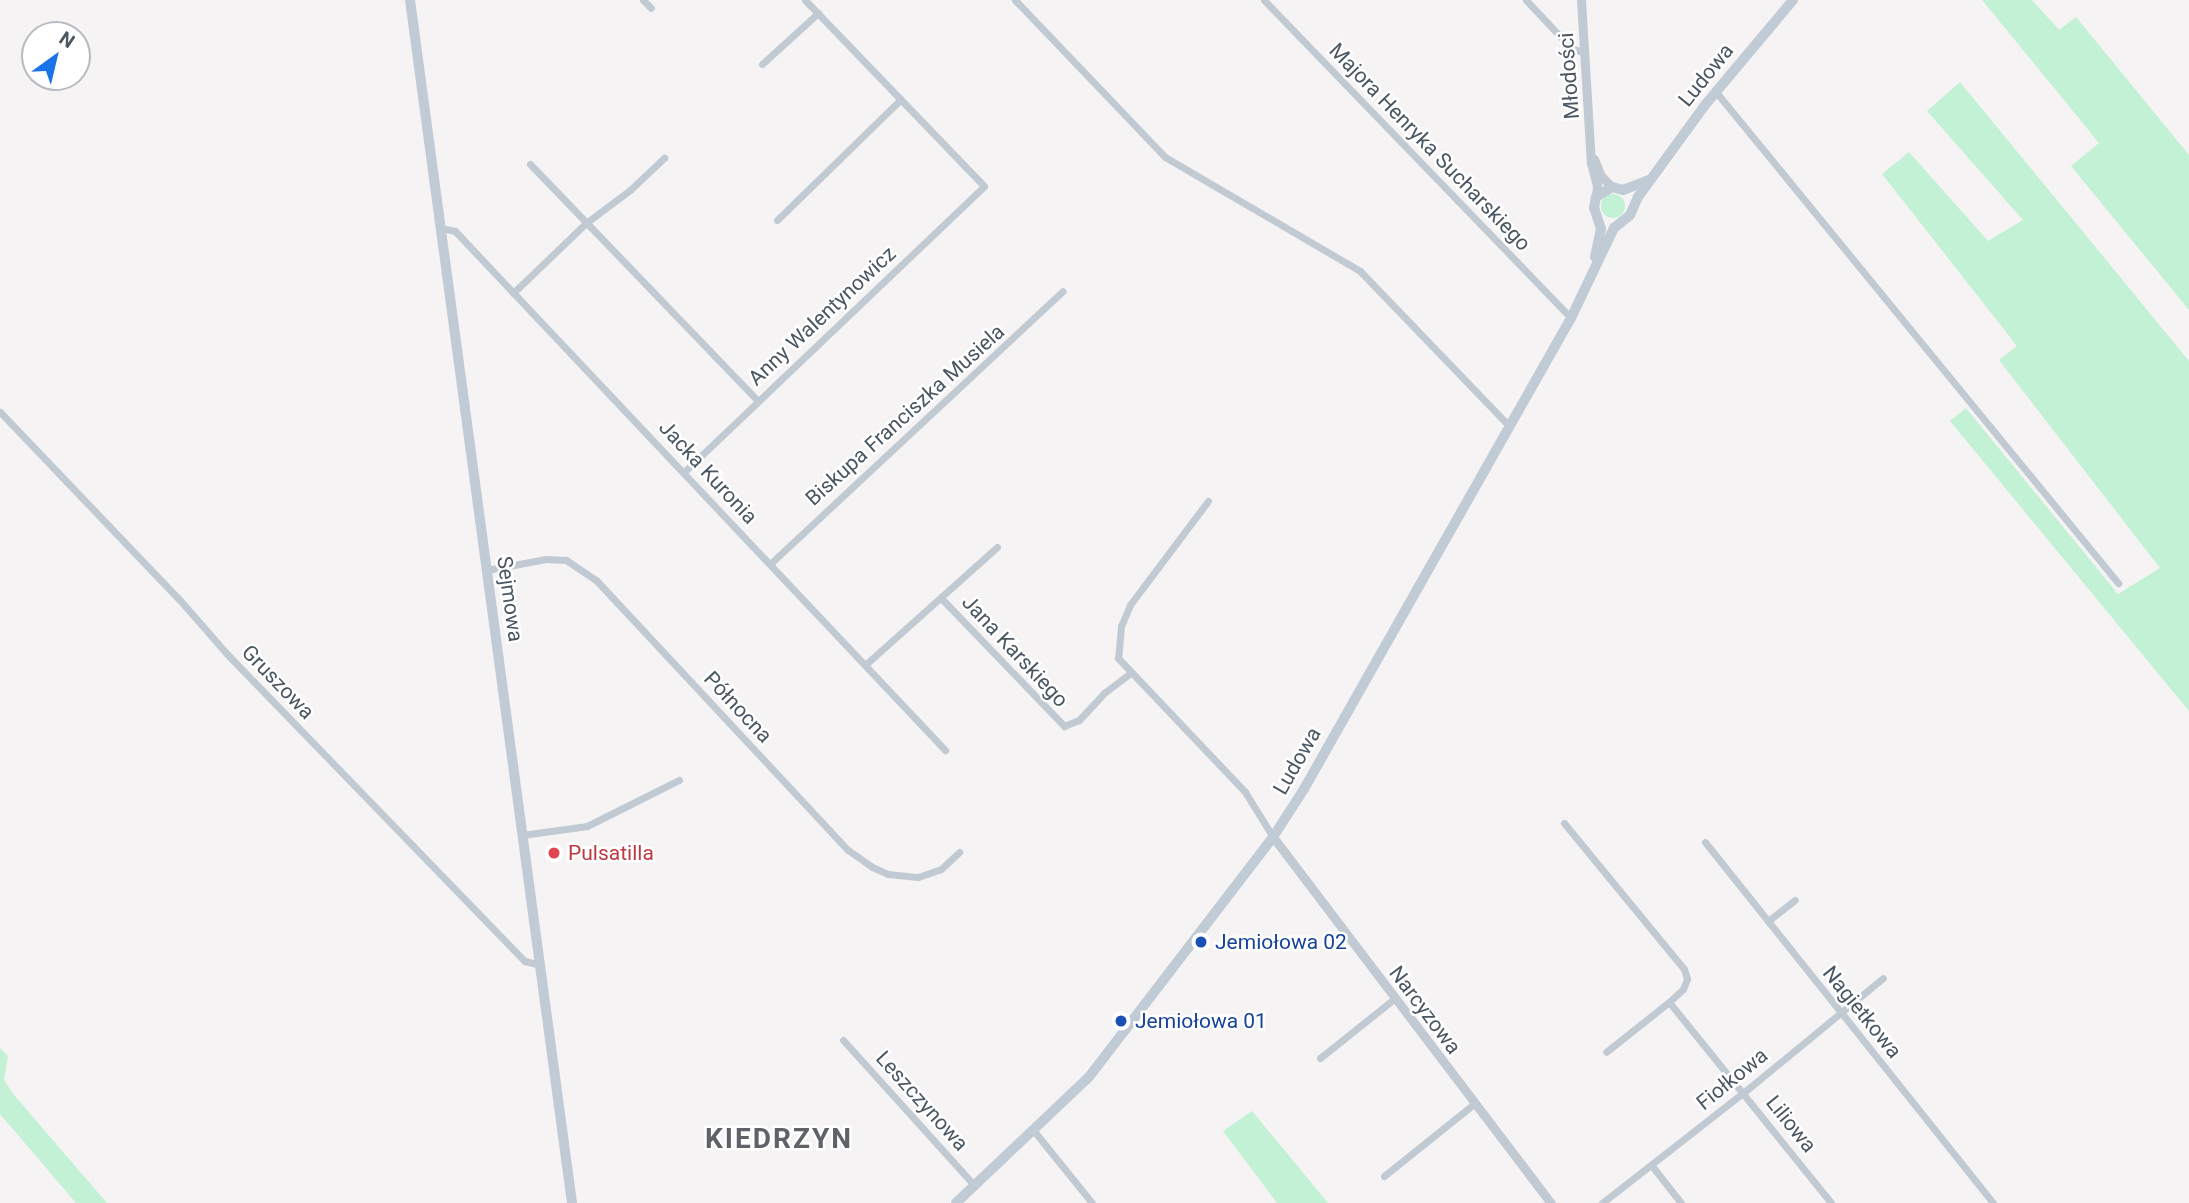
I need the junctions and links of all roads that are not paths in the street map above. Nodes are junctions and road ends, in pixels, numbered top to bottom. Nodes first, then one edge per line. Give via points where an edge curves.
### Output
1 (410, 0) edge
2 (643, 0) edge
3 (805, 0) edge
4 (1015, 0) edge
5 (1264, 0) edge
6 (1526, 0) edge
7 (1581, 0) edge
8 (1793, 0) edge
9 (651, 8) dead end
10 (818, 13) junction
11 (1585, 53) junction
12 (762, 64) dead end
13 (1716, 92) junction
14 (901, 99) junction
15 (1591, 150) junction
16 (664, 158) dead end
17 (530, 164) dead end
18 (1653, 177) junction
19 (1617, 189) junction
20 (1596, 197) junction
21 (1632, 207) junction
22 (1598, 218) junction
23 (777, 220) dead end
24 (586, 223) junction
25 (1616, 226) junction
26 (440, 228) junction
27 (1590, 281) junction
28 (1063, 291) dead end
29 (513, 293) junction
30 (1572, 318) junction
31 (758, 401) junction
32 (0, 412) edge
33 (1510, 427) junction
34 (684, 472) junction
35 (1209, 501) dead end
36 (997, 547) dead end
37 (770, 564) junction
38 (487, 570) junction
39 (2118, 583) dead end
40 (941, 598) junction
41 (865, 665) junction
42 (1130, 673) junction
43 (945, 750) dead end
44 (679, 780) dead end
45 (1563, 823) dead end
46 (522, 835) junction
47 (1273, 837) junction
48 (1704, 842) dead end
49 (959, 852) dead end
50 (1795, 901) dead end
51 (1768, 921) junction
52 (540, 965) junction
53 (1883, 978) dead end
54 (1394, 999) junction
55 (1669, 1002) junction
56 (1840, 1014) junction
57 (844, 1040) dead end
58 (1606, 1052) dead end
59 (1320, 1058) dead end
60 (1743, 1093) junction
61 (1474, 1104) junction
62 (1034, 1131) junction
63 (1651, 1166) junction
64 (1384, 1176) dead end
65 (975, 1186) junction
66 (572, 1203) edge
67 (956, 1203) edge
68 (1092, 1203) edge
69 (1551, 1203) edge
70 (1602, 1203) edge
71 (1681, 1203) edge
72 (1831, 1203) edge
73 (1993, 1203) edge

1 - 26 main road, Sejmowa
2 - 9 street
3 - 10 street
4 - 33 street via 1165,157 1365,275
5 - 30 street, Majora Henryka Sucharskiego
6 - 11 street via 1571,48
7 - 11 street, Młodości
8 - 13 main road, Ludowa
10 - 12 street
10 - 14 street
11 - 15 street, Młodości
13 - 18 main road, Ludowa
13 - 39 street
14 - 23 street
14 - 31 street, Anny Walentynowicz via 984,186
15 - 19 street, Młodości via 1601,176
15 - 20 street, Młodości
16 - 24 street
17 - 24 street
18 - 19 main road via 1638,187
18 - 21 main road, Ludowa
19 - 20 main road
19 - 21 main road via 1628,194
20 - 22 main road, Ludowa
21 - 25 main road, Ludowa via 1625,222
22 - 25 main road
22 - 27 main road, Ludowa via 1601,229
24 - 29 street
24 - 31 street
25 - 27 main road, Ludowa
26 - 29 street, Jacka Kuronia via 456,231
26 - 38 main road, Sejmowa
27 - 30 main road, Ludowa
28 - 37 street, Biskupa Franciszka Musiela
29 - 34 street, Jacka Kuronia
30 - 33 main road, Ludowa
31 - 34 street, Anny Walentynowicz
32 - 52 street, Gruszowa via 524,961
33 - 47 main road, Ludowa
34 - 37 street, Jacka Kuronia
35 - 42 street via 1124,617 1118,658
36 - 40 street
37 - 41 street, Jacka Kuronia
38 - 46 main road, Sejmowa
38 - 49 street, Północna via 546,559 566,560 596,580 848,850 872,867 918,877 941,869
40 - 41 street
40 - 42 street, Jana Karskiego via 1065,726 1079,720
41 - 43 street, Jacka Kuronia
42 - 47 street via 1245,792
44 - 46 street via 587,827
45 - 55 street via 1684,969 1684,989
46 - 52 main road, Sejmowa
47 - 54 street, Narcyzowa
47 - 62 main road, Ludowa via 1089,1077
48 - 51 street, Nagietkowa
50 - 51 street
51 - 56 street, Nagietkowa
52 - 66 main road, Sejmowa
53 - 56 street, Fiołkowa
54 - 59 street
54 - 61 street, Narcyzowa
55 - 58 street
55 - 60 street, Liliowa
56 - 60 street, Fiołkowa
56 - 73 street, Nagietkowa
57 - 65 street, Leszczynowa
60 - 63 street, Fiołkowa
60 - 72 street, Liliowa
61 - 64 street
61 - 69 street, Narcyzowa
62 - 65 main road, Ludowa
62 - 68 street
63 - 70 street, Fiołkowa
63 - 71 street
65 - 67 main road, Ludowa

